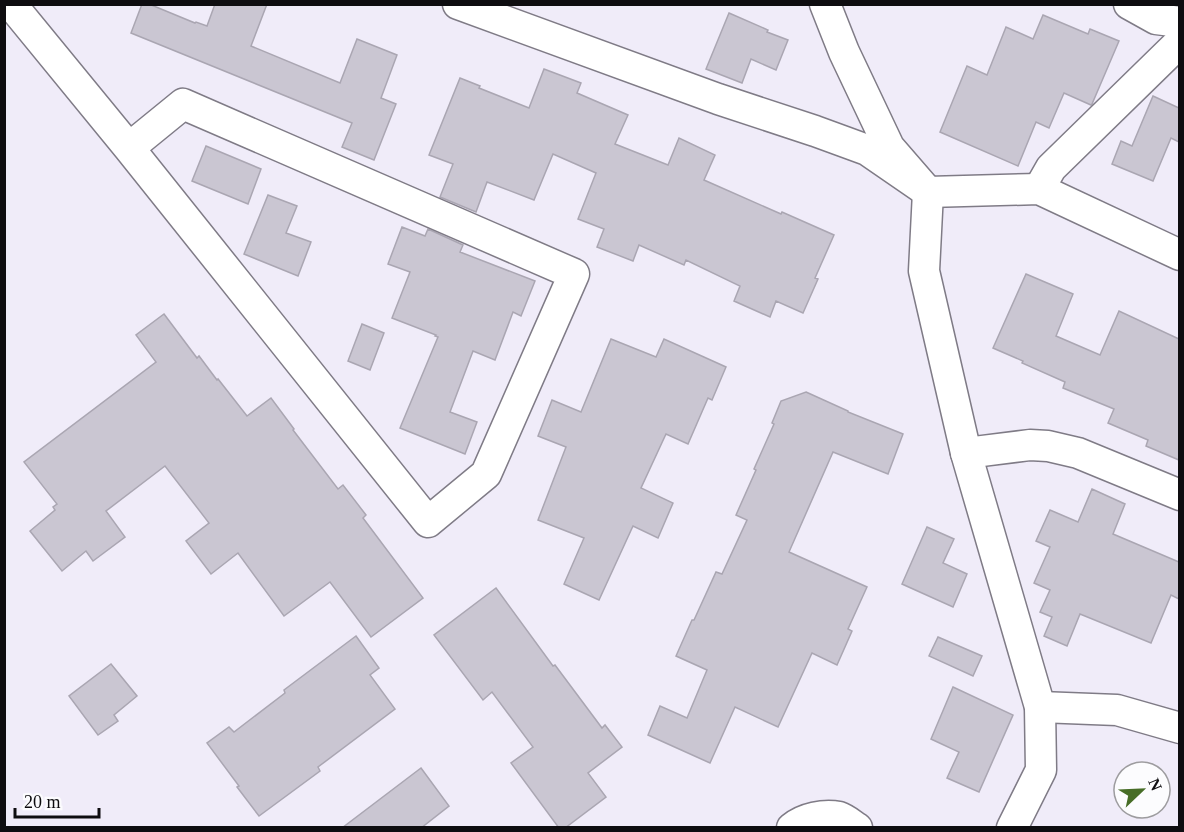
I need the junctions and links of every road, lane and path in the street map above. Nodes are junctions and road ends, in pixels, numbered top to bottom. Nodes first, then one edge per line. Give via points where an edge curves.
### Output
1 (11, 4) edge
2 (458, 4) edge
3 (825, 4) edge
4 (1129, 4) edge
5 (1179, 22) edge
6 (1179, 42) edge
7 (129, 148) junction
8 (1039, 189) junction
9 (928, 192) junction
10 (1179, 255) edge
11 (966, 453) junction
12 (1179, 495) edge
13 (1040, 707) junction
14 (1179, 728) edge
15 (792, 828) edge
16 (857, 828) edge
17 (1011, 828) edge

1 - 7 street
2 - 9 street via 867,150
3 - 9 street via 889,147
4 - 5 street via 1156,19
6 - 8 street via 1051,168
7 - 7 street via 183,104 574,274 486,474 428,522
8 - 9 street
8 - 10 street
9 - 11 street via 924,271
11 - 12 street via 1048,446 1078,453
11 - 13 street
13 - 14 street via 1117,710
13 - 17 street via 1041,770
15 - 16 street via 822,816 841,818

